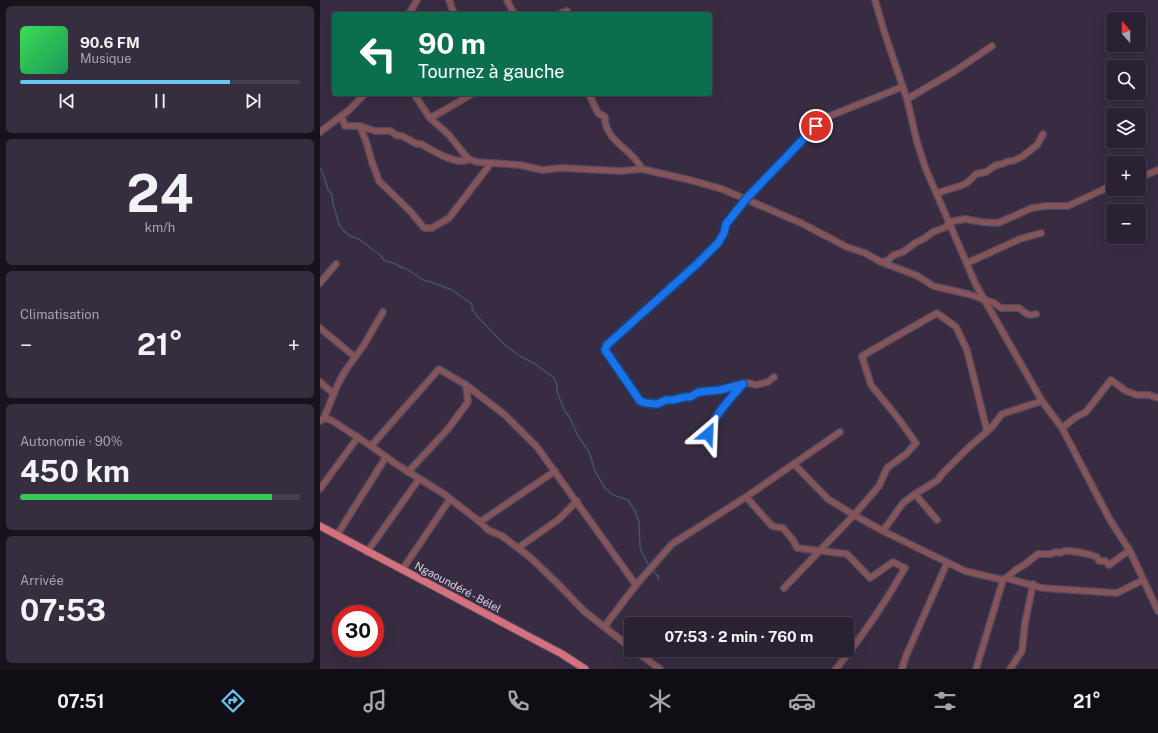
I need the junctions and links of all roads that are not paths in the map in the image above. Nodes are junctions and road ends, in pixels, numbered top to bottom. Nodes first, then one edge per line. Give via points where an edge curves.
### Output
1 (417, 0) edge
2 (449, 0) edge
3 (507, 0) edge
4 (875, 0) edge
5 (410, 12) edge
6 (453, 12) edge
7 (513, 12) edge
8 (992, 46) dead end
9 (902, 87) junction
10 (363, 96) edge
11 (415, 96) edge
12 (468, 96) edge
13 (590, 96) edge
14 (907, 99) junction
15 (341, 116) junction
16 (430, 118) junction
17 (360, 126) junction
18 (320, 132) edge
19 (1043, 134) dead end
20 (469, 159) junction
21 (491, 163) junction
22 (642, 169) junction
23 (1158, 170) edge
24 (1146, 175) edge
25 (1106, 188) edge
26 (936, 193) junction
27 (746, 199) junction
28 (949, 222) junction
29 (1041, 234) dead end
30 (881, 262) junction
31 (967, 263) junction
32 (336, 264) dead end
33 (320, 283) edge
34 (985, 301) junction
35 (383, 312) dead end
36 (1036, 314) dead end
37 (321, 330) edge
38 (355, 357) junction
39 (774, 378) dead end
40 (320, 382) edge
41 (743, 384) junction
42 (466, 385) junction
43 (334, 394) junction
44 (1158, 398) edge
45 (1042, 401) junction
46 (322, 419) edge
47 (1062, 428) junction
48 (987, 431) junction
49 (840, 432) dead end
50 (708, 434) dead end
51 (358, 438) junction
52 (371, 446) junction
53 (386, 457) junction
54 (794, 464) junction
55 (555, 471) junction
56 (408, 472) junction
57 (419, 479) junction
58 (320, 489) edge
59 (915, 494) junction
60 (746, 497) junction
61 (450, 499) junction
62 (577, 501) junction
63 (854, 515) junction
64 (937, 520) dead end
65 (480, 522) junction
66 (320, 526) edge
67 (883, 531) junction
68 (336, 535) junction
69 (518, 548) junction
70 (820, 550) junction
71 (1130, 551) junction
72 (367, 552) junction
73 (947, 563) junction
74 (402, 570) junction
75 (1004, 579) junction
76 (1143, 580) junction
77 (1033, 584) junction
78 (636, 585) junction
79 (784, 588) dead end
80 (1158, 611) edge
81 (604, 627) junction
82 (624, 643) edge
83 (644, 657) edge
84 (585, 669) edge
85 (660, 669) edge
86 (836, 669) edge
87 (902, 669) edge
88 (976, 669) edge
89 (1010, 669) edge

1 - 5 street
2 - 6 street
3 - 7 street
4 - 9 street
8 - 14 street
9 - 14 street
9 - 27 street via 826,117
10 - 15 street
11 - 16 street
12 - 16 street
13 - 22 street via 598,113 605,117 607,130 634,156
14 - 26 street via 917,142
15 - 17 street via 345,126
15 - 18 street
16 - 20 street via 449,135
17 - 20 street via 375,131 391,131 454,160 463,162
17 - 21 street via 379,181 424,228 432,228 449,218
19 - 26 street via 1037,146 1023,156 976,174 963,185
20 - 21 street
21 - 22 street via 542,170
22 - 27 street via 722,189
23 - 24 street
25 - 28 street via 1068,206 1032,208 998,223 965,219
26 - 28 street
27 - 30 street
27 - 41 street via 726,224 718,243 611,341 605,350 640,401 646,403 657,404 666,400 690,397 699,392
28 - 30 street via 946,227
28 - 31 street
29 - 31 street via 1020,239
30 - 34 street via 918,276 934,286
31 - 34 street
32 - 33 street
34 - 36 street via 1001,308 1019,308 1025,314
34 - 45 street
35 - 38 street
37 - 38 street
38 - 43 street
39 - 41 street via 756,385
40 - 43 street
41 - 50 street via 723,407
42 - 52 street via 439,368
42 - 55 street via 510,420 537,447
42 - 56 street via 468,402 448,429
43 - 46 street
44 - 47 street via 1126,391 1111,380 1086,412
45 - 47 street
45 - 48 street via 1002,414
46 - 51 street via 331,420
47 - 71 street via 1110,520
48 - 59 street via 938,480
48 - 63 street via 967,350 956,327 937,313 862,356 871,385 916,443 887,468 880,486
49 - 54 street
51 - 52 street
51 - 58 street
52 - 53 street
53 - 56 street
53 - 68 street
54 - 60 street
54 - 63 street via 828,500
55 - 62 street
55 - 65 street
56 - 57 street
57 - 61 street
57 - 72 street
59 - 64 street
59 - 67 street via 903,503
60 - 70 street via 772,526 783,528 797,548
60 - 78 street via 672,544
61 - 65 street
61 - 74 street
62 - 69 street via 559,519
62 - 78 street
63 - 67 street
63 - 70 street
65 - 69 street via 488,530 502,536
66 - 68 main road, Ngaoundéré - Bélel
67 - 73 street
68 - 72 main road, Ngaoundéré - Bélel
69 - 81 street via 584,612
70 - 79 street
70 - 86 street via 847,554 870,578 893,562 905,568 890,595
71 - 75 street via 1109,565 1088,554 1065,551 1038,554
71 - 76 street
72 - 74 main road, Ngaoundéré - Bélel
73 - 75 street via 965,571
73 - 87 street
74 - 84 main road, Ngaoundéré - Bélel via 562,654
75 - 77 street
75 - 88 street
76 - 77 street via 1117,593 1042,588
76 - 80 street
77 - 89 street via 1022,651
78 - 81 street
81 - 82 street
83 - 85 street

